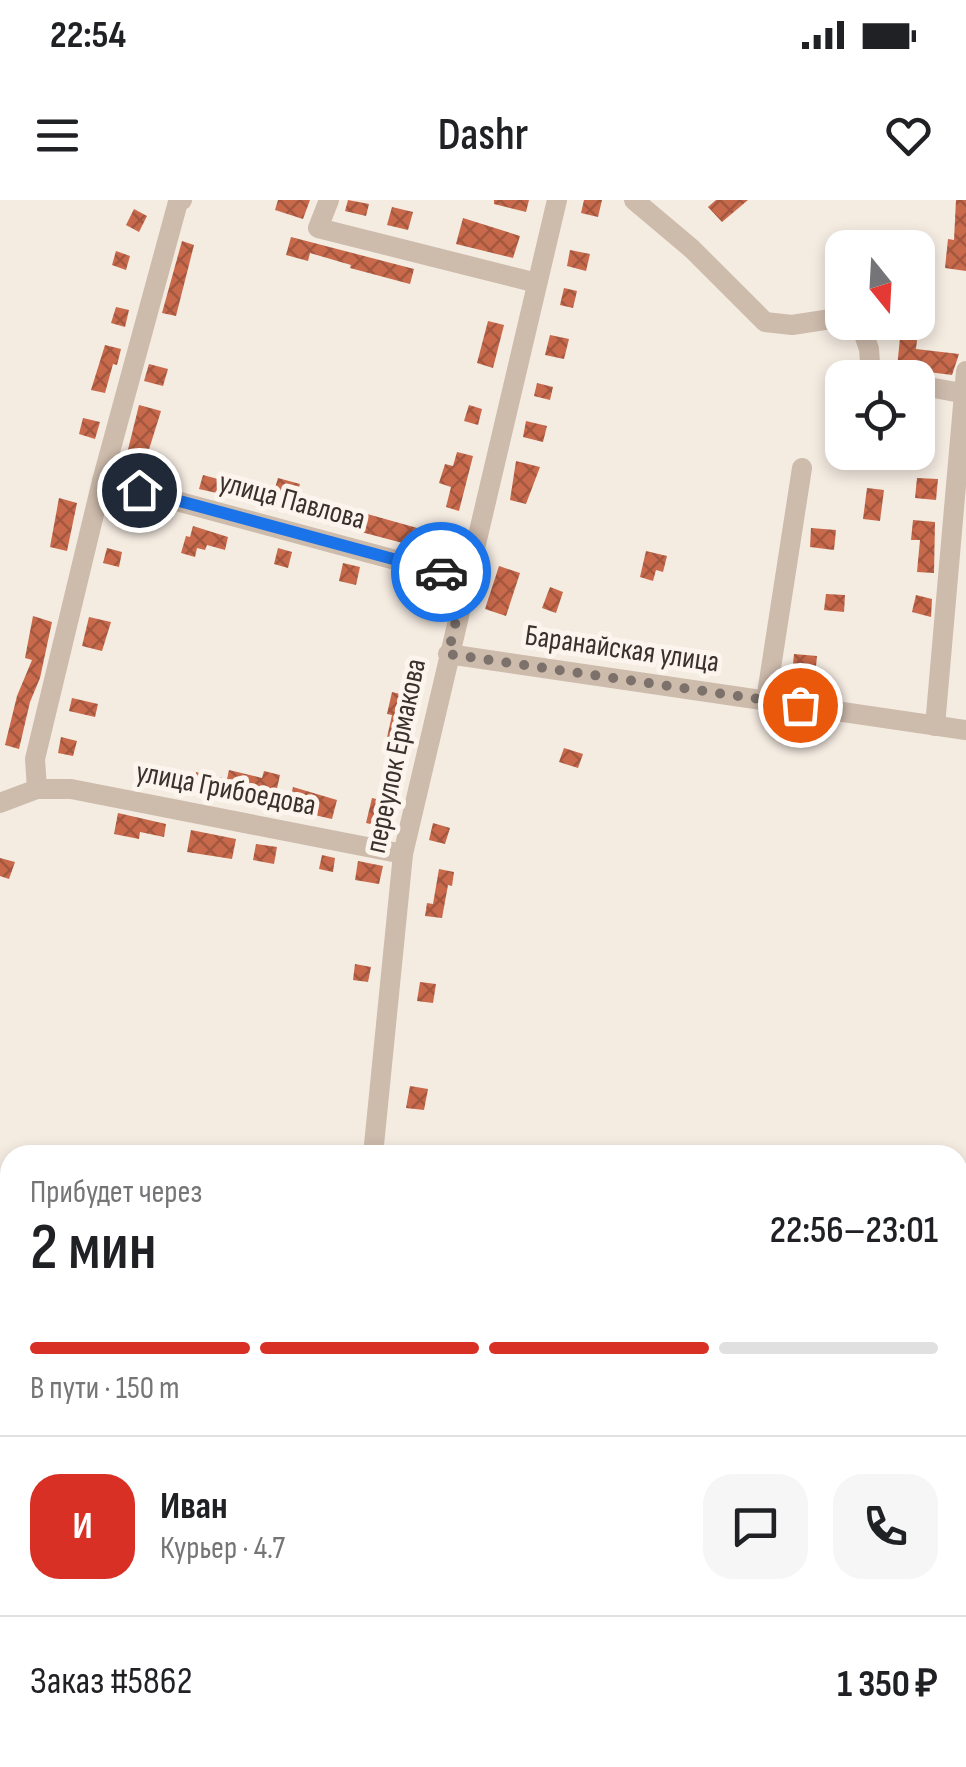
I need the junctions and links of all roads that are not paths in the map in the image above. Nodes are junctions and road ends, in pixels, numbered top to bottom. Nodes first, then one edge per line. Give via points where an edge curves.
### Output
1 (182, 200) edge
2 (329, 200) edge
3 (558, 200) edge
4 (634, 200) edge
5 (537, 283) junction
6 (825, 320) edge
7 (966, 371) edge
8 (935, 388) edge
9 (964, 394) edge
10 (802, 468) dead end
11 (102, 480) junction
12 (466, 579) junction
13 (448, 654) junction
14 (766, 700) junction
15 (935, 726) junction
16 (966, 730) edge
17 (36, 789) junction
18 (0, 803) edge
19 (404, 854) junction
20 (374, 1145) edge

1 - 11 street
2 - 5 street via 318,228
3 - 5 street, переулок Ермакова
4 - 6 street via 765,322
5 - 12 street, переулок Ермакова
7 - 9 street
8 - 9 street
9 - 15 street
10 - 14 street
11 - 12 street, улица Павлова
11 - 17 street via 35,759
12 - 13 street, переулок Ермакова
13 - 14 street, Баранайская улица
13 - 19 street, переулок Ермакова
14 - 15 street, Баранайская улица
15 - 16 street, Баранайская улица
17 - 18 street
17 - 19 street, улица Грибоедова via 71,789
19 - 20 street, переулок Ермакова

